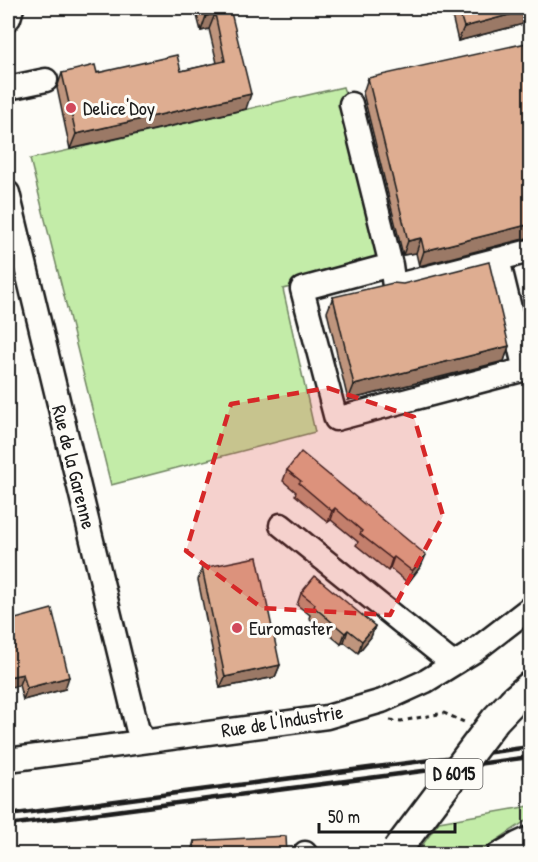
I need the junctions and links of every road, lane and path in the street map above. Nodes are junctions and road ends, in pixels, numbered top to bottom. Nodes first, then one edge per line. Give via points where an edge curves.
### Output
1 (12, 8) edge
2 (8, 19) edge
3 (46, 80) dead end
4 (8, 88) edge
5 (351, 104) dead end
6 (8, 193) edge
7 (531, 251) edge
8 (498, 259) junction
9 (391, 266) junction
10 (528, 369) edge
11 (281, 525) dead end
12 (531, 608) edge
13 (453, 664) junction
14 (522, 693) edge
15 (381, 718) dead end
16 (472, 719) dead end
17 (142, 741) junction
18 (8, 760) edge
19 (531, 838) edge
20 (395, 852) edge
21 (446, 855) edge
22 (478, 855) edge
23 (499, 855) edge

1 - 2 street
3 - 4 street
5 - 9 street
6 - 17 street, Rue de la Garenne
7 - 8 street
8 - 9 street via 394,285
8 - 10 street
9 - 10 street via 302,289 336,419
11 - 13 street
12 - 13 street, Rue de l'Industrie
13 - 17 street, Rue de l'Industrie via 382,700 327,717
14 - 20 main road, D 6015, bridge via 495,720
15 - 16 path via 402,721 444,713 465,722
17 - 18 street, Rue de l'Industrie
19 - 23 street
21 - 22 path via 457,848

